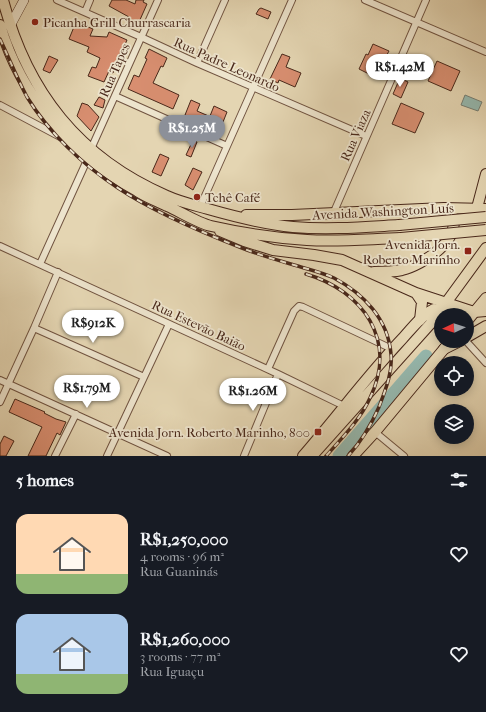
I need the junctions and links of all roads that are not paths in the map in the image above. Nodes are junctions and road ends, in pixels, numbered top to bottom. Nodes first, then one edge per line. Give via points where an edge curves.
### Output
1 (3, 0) edge
2 (24, 0) edge
3 (57, 0) edge
4 (90, 0) edge
5 (158, 0) edge
6 (225, 0) edge
7 (292, 0) edge
8 (365, 0) edge
9 (426, 0) edge
10 (85, 12) junction
11 (417, 22) junction
12 (5, 26) edge
13 (141, 37) junction
14 (1, 38) edge
15 (486, 52) edge
16 (197, 63) junction
17 (254, 88) junction
18 (115, 96) junction
19 (0, 105) edge
20 (366, 136) junction
21 (69, 141) junction
22 (227, 146) junction
23 (89, 154) junction
24 (486, 174) edge
25 (200, 207) junction
26 (444, 208) junction
27 (481, 209) edge
28 (333, 214) junction
29 (230, 216) junction
30 (486, 217) edge
31 (209, 225) junction
32 (486, 230) edge
33 (0, 246) edge
34 (486, 248) edge
35 (40, 264) junction
36 (58, 272) junction
37 (370, 272) junction
38 (416, 293) junction
39 (486, 298) edge
40 (444, 307) junction
41 (450, 308) edge
42 (486, 311) edge
43 (474, 312) joint
44 (420, 320) junction
45 (169, 324) junction
46 (486, 326) edge
47 (34, 328) junction
48 (474, 333) edge
49 (472, 348) edge
50 (392, 349) junction
51 (444, 349) edge
52 (486, 363) edge
53 (268, 369) junction
54 (278, 374) junction
55 (144, 377) junction
56 (0, 380) edge
57 (8, 383) junction
58 (0, 402) edge
59 (344, 406) junction
60 (76, 414) junction
61 (375, 432) junction
62 (118, 433) junction
63 (55, 456) edge
64 (107, 456) edge
65 (167, 456) edge
66 (244, 456) edge
67 (304, 456) edge
68 (312, 456) edge
69 (353, 456) edge
70 (404, 456) edge

1 - 12 main road, Avenida Washington Luís
2 - 12 main road
3 - 10 street, Rua Padre Leonardo
4 - 10 street
5 - 13 street, Rua Tapes
6 - 16 street
7 - 17 street
8 - 11 street
9 - 11 street, Rua Viaza
10 - 13 street, Rua Padre Leonardo
11 - 15 street
11 - 20 street, Rua Viaza
12 - 14 main road, Avenida Washington Luís
12 - 23 main road, Avenida Washington Luís via 17,44 39,89
13 - 16 street, Rua Padre Leonardo
13 - 18 street, Rua Tapes
14 - 21 main road, Avenida Washington Luís via 32,95
16 - 17 street, Rua Padre Leonardo
17 - 20 street, Rua Padre Leonardo
17 - 22 street
18 - 22 street
18 - 23 street, Rua Tapes
19 - 21 street
20 - 28 street, Rua Viaza
21 - 23 main road, Avenida Washington Luís
22 - 25 street
23 - 25 main road, Avenida Washington Luís via 106,161 142,184
23 - 31 main road, Avenida Washington Luís via 114,177 138,192
23 - 35 street, Rua Tapes
24 - 27 main road
25 - 29 main road, Avenida Washington Luís
26 - 27 main road
26 - 28 main road
26 - 37 main road via 452,216 453,226 450,237 432,256 403,270
28 - 29 main road
29 - 30 main road, Avenida Washington Luís, bridge via 281,226 310,228 353,228
31 - 32 main road, Avenida Washington Luís, bridge via 307,240 400,238
31 - 37 main road via 259,246 280,252 342,260
33 - 35 street, Rua Estevão Baião
34 - 40 main road
35 - 36 street, Rua Estevão Baião
36 - 45 street, Rua Estevão Baião
36 - 47 street
37 - 38 main road
38 - 40 main road
38 - 44 main road via 422,302
39 - 43 main road
40 - 41 main road
40 - 44 main road via 434,310
40 - 68 main road
42 - 43 main road
44 - 50 main road
45 - 53 street, Rua Estevão Baião
45 - 55 street
46 - 48 main road
47 - 55 street
47 - 57 street
49 - 52 street
50 - 53 street via 299,306 294,311
50 - 59 main road
51 - 61 main road
53 - 54 street, Rua Estevão Baião
54 - 59 street, Rua Estevão Baião
54 - 66 street
55 - 62 street
56 - 57 street
57 - 58 street
57 - 60 street
59 - 67 main road
60 - 62 street
60 - 63 street
61 - 69 main road
61 - 70 street
62 - 64 street
62 - 65 street

